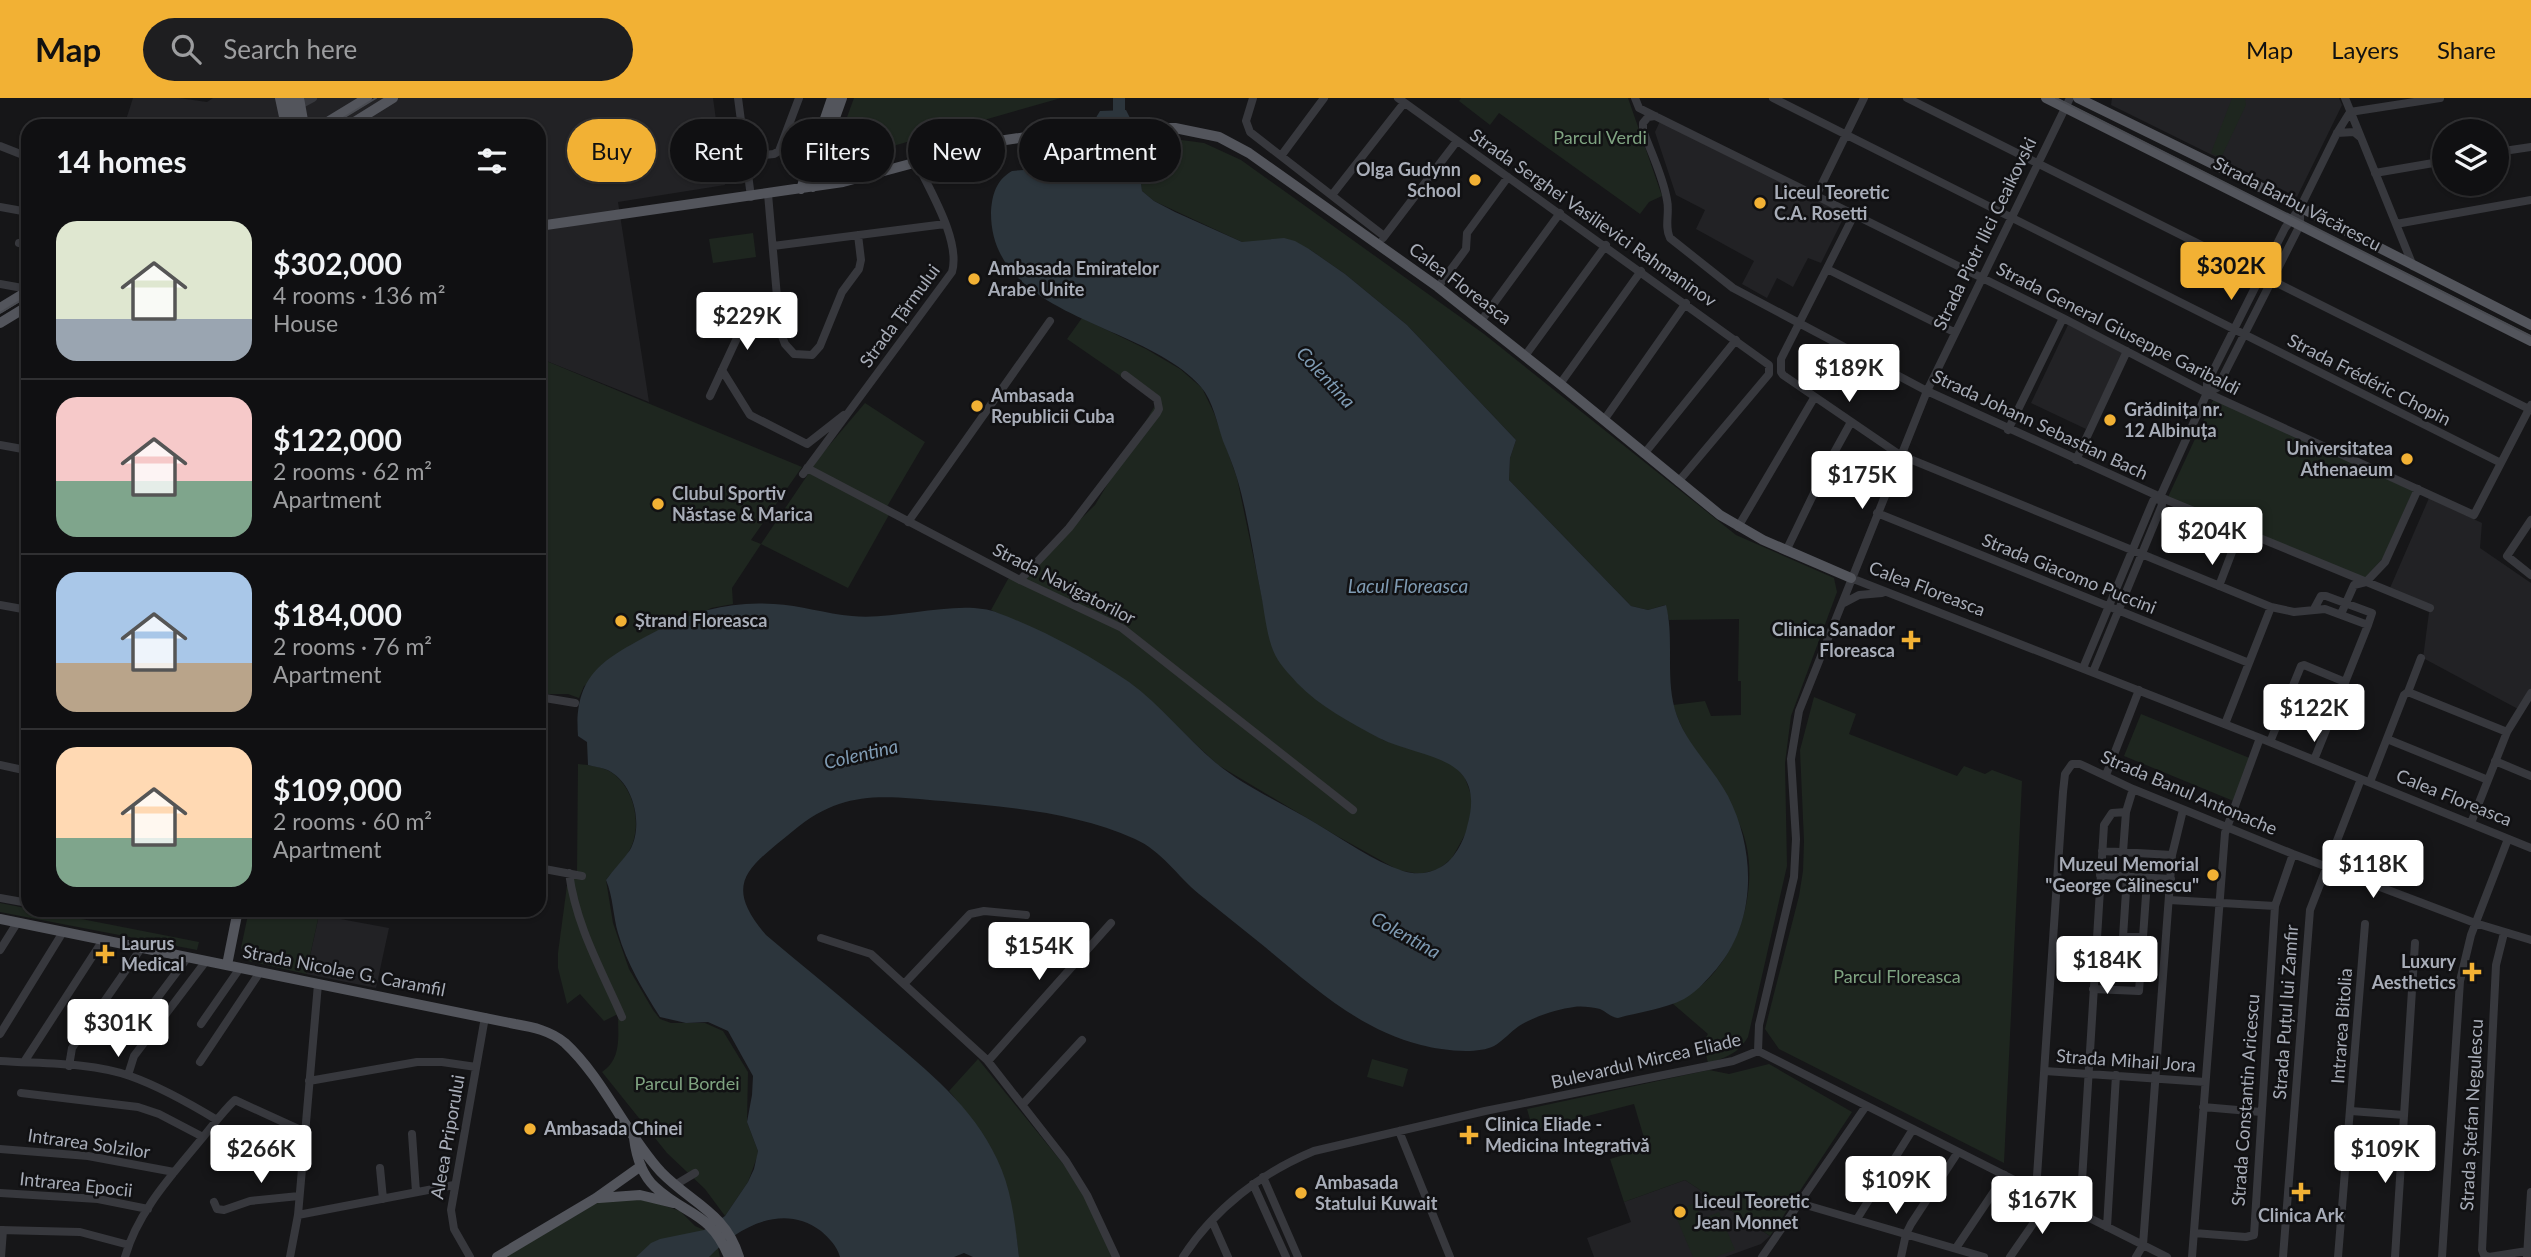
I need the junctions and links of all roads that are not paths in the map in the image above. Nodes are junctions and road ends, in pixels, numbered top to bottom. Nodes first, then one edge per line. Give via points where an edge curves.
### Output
1 (280, 98) edge
2 (290, 98) edge
3 (313, 98) edge
4 (367, 98) edge
5 (393, 98) edge
6 (738, 98) edge
7 (799, 98) edge
8 (832, 98) edge
9 (842, 98) edge
10 (1254, 98) edge
11 (1324, 98) edge
12 (1635, 98) edge
13 (1773, 98) edge
14 (1864, 98) edge
15 (1906, 98) edge
16 (2046, 98) edge
17 (2078, 98) edge
18 (2345, 98) edge
19 (2440, 98) edge
20 (1401, 100) edge
21 (300, 102) edge
22 (2068, 103) edge
23 (2350, 112) junction
24 (1655, 116) junction
25 (284, 119) edge
26 (294, 119) edge
27 (332, 119) edge
28 (359, 119) edge
29 (741, 119) edge
30 (835, 119) edge
31 (2337, 133) junction
32 (1846, 135) junction
33 (2362, 139) junction
34 (1005, 140) edge
35 (1457, 141) junction
36 (2531, 147) edge
37 (0, 148) edge
38 (2509, 150) edge
39 (767, 154) edge
40 (21, 155) edge
41 (1281, 156) junction
42 (2037, 163) junction
43 (2432, 163) edge
44 (2375, 173) junction
45 (1508, 177) junction
46 (749, 182) edge
47 (814, 182) edge
48 (843, 182) edge
49 (925, 182) edge
50 (813, 187) junction
51 (801, 190) junction
52 (768, 194) junction
53 (1332, 195) junction
54 (1816, 196) junction
55 (751, 197) junction
56 (2531, 200) edge
57 (0, 207) edge
58 (2300, 208) junction
59 (21, 211) edge
60 (1560, 213) junction
61 (1854, 215) junction
62 (2011, 217) junction
63 (2295, 222) junction
64 (2396, 224) junction
65 (546, 225) edge
66 (945, 225) junction
67 (858, 235) junction
68 (1378, 238) junction
69 (2402, 239) junction
70 (773, 246) junction
71 (1606, 246) junction
72 (2395, 256) junction
73 (2413, 266) junction
74 (1827, 269) junction
75 (1641, 271) junction
76 (2260, 276) junction
77 (1980, 278) junction
78 (2271, 281) junction
79 (0, 284) edge
80 (1438, 287) junction
81 (21, 288) edge
82 (21, 294) edge
83 (778, 300) junction
84 (1686, 303) junction
85 (0, 308) edge
86 (21, 310) edge
87 (2063, 318) junction
88 (1050, 321) dead end
89 (1481, 321) junction
90 (0, 323) edge
91 (1799, 323) junction
92 (2531, 325) edge
93 (2234, 329) junction
94 (1954, 332) junction
95 (2244, 334) junction
96 (1736, 340) junction
97 (2531, 341) edge
98 (2127, 351) junction
99 (1525, 356) junction
100 (722, 370) junction
101 (1125, 374) dead end
102 (1560, 384) junction
103 (1927, 391) junction
104 (2207, 393) junction
105 (710, 396) dead end
106 (1814, 398) junction
107 (2530, 407) edge
108 (850, 411) junction
109 (1604, 420) junction
110 (1851, 422) junction
111 (2008, 430) junction
112 (0, 445) edge
113 (21, 449) edge
114 (1644, 454) junction
115 (1900, 455) junction
116 (2076, 460) junction
117 (2501, 463) junction
118 (805, 471) joint
119 (1678, 482) junction
120 (2418, 489) junction
121 (2160, 497) junction
122 (1877, 513) junction
123 (2531, 520) edge
124 (908, 522) junction
125 (1738, 527) junction
126 (2240, 531) junction
127 (1786, 551) junction
128 (2132, 551) junction
129 (2142, 555) junction
130 (2531, 575) edge
131 (1851, 578) junction
132 (1020, 580) junction
133 (2366, 582) junction
134 (2219, 586) junction
135 (1885, 593) junction
136 (2345, 603) junction
137 (0, 605) edge
138 (1841, 605) junction
139 (2108, 607) junction
140 (2271, 607) junction
141 (2430, 608) dead end
142 (21, 609) edge
143 (2314, 609) junction
144 (2118, 611) junction
145 (2341, 614) junction
146 (2368, 625) junction
147 (2421, 658) dead end
148 (2249, 663) junction
149 (2083, 668) junction
150 (2093, 672) junction
151 (2345, 682) junction
152 (2139, 690) junction
153 (2408, 692) junction
154 (2531, 693) edge
155 (546, 698) edge
156 (575, 703) dead end
157 (2225, 724) junction
158 (2507, 732) junction
159 (2260, 738) junction
160 (2387, 738) junction
161 (2270, 742) junction
162 (2314, 760) junction
163 (2496, 761) junction
164 (0, 765) edge
165 (21, 770) edge
166 (2106, 775) junction
167 (2531, 776) edge
168 (2488, 780) junction
169 (2366, 781) junction
170 (2133, 789) junction
171 (1353, 810) dead end
172 (2183, 810) junction
173 (2126, 811) junction
174 (2471, 823) junction
175 (2226, 827) junction
176 (2508, 839) junction
177 (2531, 848) edge
178 (2102, 851) junction
179 (2123, 852) junction
180 (2293, 854) junction
181 (2172, 855) junction
182 (2326, 866) junction
183 (546, 869) edge
184 (569, 873) junction
185 (2100, 875) junction
186 (582, 876) dead end
187 (2127, 876) junction
188 (2171, 879) junction
189 (2146, 895) dead end
190 (0, 898) edge
191 (2169, 900) junction
192 (21, 902) edge
193 (2219, 903) junction
194 (2275, 906) junction
195 (1026, 915) dead end
196 (232, 917) edge
197 (236, 917) edge
198 (0, 919) edge
199 (17, 923) junction
200 (1111, 923) dead end
201 (2475, 923) junction
202 (2365, 924) dead end
203 (62, 932) junction
204 (2504, 933) junction
205 (2143, 937) junction
206 (821, 938) dead end
207 (103, 940) junction
208 (2531, 940) edge
209 (2414, 943) dead end
210 (142, 947) junction
211 (2053, 948) junction
212 (0, 950) edge
213 (2095, 951) junction
214 (188, 957) junction
215 (206, 961) junction
216 (225, 965) junction
217 (240, 968) junction
218 (260, 972) junction
219 (318, 984) junction
220 (904, 984) junction
221 (2093, 989) junction
222 (152, 1005) dead end
223 (485, 1017) junction
224 (622, 1017) dead end
225 (201, 1024) dead end
226 (0, 1034) edge
227 (1082, 1040) dead end
228 (1758, 1051) junction
229 (0, 1061) edge
230 (988, 1061) junction
231 (24, 1062) junction
232 (200, 1062) dead end
233 (69, 1066) junction
234 (476, 1067) junction
235 (2045, 1071) junction
236 (2089, 1073) junction
237 (128, 1075) junction
238 (2116, 1075) junction
239 (2157, 1078) junction
240 (309, 1081) junction
241 (2205, 1082) junction
242 (21, 1093) dead end
243 (1023, 1104) junction
244 (1866, 1105) junction
245 (2203, 1107) junction
246 (2351, 1111) junction
247 (2261, 1112) junction
248 (2404, 1115) junction
249 (217, 1120) junction
250 (1913, 1129) junction
251 (1399, 1131) junction
252 (305, 1132) junction
253 (412, 1134) dead end
254 (633, 1135) junction
255 (203, 1137) junction
256 (0, 1149) edge
257 (1958, 1152) junction
258 (653, 1162) junction
259 (641, 1166) junction
260 (380, 1168) dead end
261 (174, 1172) junction
262 (695, 1173) dead end
263 (2005, 1175) junction
264 (1263, 1177) junction
265 (1253, 1184) junction
266 (454, 1185) junction
267 (675, 1185) junction
268 (2036, 1191) junction
269 (416, 1192) junction
270 (2531, 1192) edge
271 (0, 1194) edge
272 (299, 1196) junction
273 (596, 1198) junction
274 (2051, 1198) junction
275 (383, 1199) junction
276 (214, 1202) dead end
277 (1799, 1203) junction
278 (148, 1209) junction
279 (688, 1209) junction
280 (2080, 1213) junction
281 (298, 1215) junction
282 (711, 1219) junction
283 (1857, 1219) junction
284 (1212, 1220) junction
285 (2107, 1227) junction
286 (2, 1230) edge
287 (2194, 1233) junction
288 (1906, 1234) junction
289 (129, 1245) junction
290 (2143, 1245) junction
291 (1956, 1248) junction
292 (2527, 1254) edge
293 (735, 1256) edge
294 (1, 1257) edge
295 (125, 1257) edge
296 (290, 1257) edge
297 (470, 1257) edge
298 (498, 1257) edge
299 (1116, 1257) edge
300 (1183, 1257) edge
301 (1228, 1257) edge
302 (1286, 1257) edge
303 (1298, 1257) edge
304 (1450, 1257) edge
305 (1762, 1257) edge
306 (1901, 1257) edge
307 (1984, 1257) edge
308 (2010, 1257) edge
309 (2136, 1257) edge
310 (2167, 1257) edge
311 (2192, 1257) edge
312 (2283, 1257) edge
313 (2338, 1257) edge
314 (2395, 1257) edge
315 (2442, 1257) edge

1 - 25 main road
2 - 26 main road
3 - 21 street
4 - 27 main road
5 - 28 main road
6 - 29 street
7 - 39 street via 779,151
8 - 51 main road
9 - 30 main road
10 - 41 street, Calea Floreasca via 1247,129
11 - 41 street
12 - 24 street, Strada General Giuseppe Garibaldi via 1639,108
13 - 32 street, Strada Frédéric Chopin
14 - 32 street
15 - 42 street
16 - 22 main road, Strada Barbu Văcărescu
17 - 58 main road, Strada Barbu Văcărescu
18 - 23 street
19 - 23 street
20 - 35 street, Strada Serghei Vasilievici Rahmaninov
20 - 53 street
22 - 42 street, Strada Piotr Ilici Ceaikovski
22 - 63 main road, Strada Barbu Văcărescu
23 - 31 street
23 - 33 street
24 - 54 street, Strada General Giuseppe Garibaldi
24 - 91 street, Strada Johann Sebastian Bach via 1648,117 1643,130 1665,191 1670,238 1733,288
31 - 33 street via 2354,132
31 - 58 street
32 - 54 street
32 - 62 street, Strada Frédéric Chopin
33 - 44 street
34 - 68 main road, Calea Floreasca via 1134,128 1175,128 1219,137
35 - 45 street, Strada Serghei Vasilievici Rahmaninov
35 - 68 street
36 - 38 street
37 - 40 street
41 - 53 street, Calea Floreasca
42 - 62 street, Strada Piotr Ilici Ceaikovski
42 - 76 street
43 - 44 street
44 - 64 street
45 - 60 street, Strada Serghei Vasilievici Rahmaninov
45 - 80 street via 1467,233 1466,249
46 - 55 street
47 - 50 main road
48 - 50 main road, Calea Floreasca
49 - 66 street, Strada Țărmului
50 - 51 main road, Calea Floreasca
51 - 52 main road, Calea Floreasca
52 - 55 main road, Calea Floreasca
52 - 70 street
53 - 68 street, Calea Floreasca
54 - 61 street, Strada General Giuseppe Garibaldi
55 - 65 main road, Calea Floreasca
56 - 64 street
57 - 59 street
58 - 63 street
58 - 72 main road, Strada Barbu Văcărescu
60 - 71 street, Strada Serghei Vasilievici Rahmaninov
60 - 89 street
61 - 74 street
61 - 77 street, Strada General Giuseppe Garibaldi
62 - 77 street, Strada Piotr Ilici Ceaikovski
62 - 93 street, Strada Frédéric Chopin
63 - 76 street
63 - 78 street
63 - 97 main road, Strada Barbu Văcărescu
64 - 69 street
66 - 67 street
66 - 108 street, Strada Țărmului via 954,250 952,272
67 - 70 street
67 - 83 street via 859,269 842,292 812,355 800,356 789,350 780,331
68 - 80 main road, Calea Floreasca
69 - 72 street
69 - 73 street
70 - 83 street
71 - 75 street, Strada Serghei Vasilievici Rahmaninov
71 - 99 street
72 - 73 main road, Strada Barbu Văcărescu
73 - 92 main road, Strada Barbu Văcărescu
74 - 91 street
74 - 94 street
75 - 84 street, Strada Serghei Vasilievici Rahmaninov
75 - 102 street
76 - 78 street
76 - 93 street
77 - 87 street, Strada General Giuseppe Garibaldi
77 - 94 street, Strada Piotr Ilici Ceaikovski
78 - 95 street
78 - 107 street
79 - 81 street
80 - 89 main road, Calea Floreasca
82 - 85 main road
83 - 100 street via 751,308
84 - 96 street, Strada Serghei Vasilievici Rahmaninov
84 - 109 street
86 - 90 main road
87 - 98 street, Strada General Giuseppe Garibaldi
87 - 111 street
88 - 124 street
89 - 99 main road, Calea Floreasca
91 - 103 street, Strada Johann Sebastian Bach
91 - 106 street via 1781,359 1781,372
93 - 95 street, Strada Frédéric Chopin
93 - 104 street via 2207,383
94 - 103 street, Strada Piotr Ilici Ceaikovski
95 - 104 street via 2217,388
95 - 117 street, Strada Frédéric Chopin
96 - 114 street
96 - 119 street, Strada Serghei Vasilievici Rahmaninov via 1769,365 1769,374
98 - 104 street, Strada General Giuseppe Garibaldi
98 - 116 street
99 - 102 main road, Calea Floreasca
100 - 105 street
100 - 108 street via 750,415 807,444
101 - 132 street via 1157,399 1157,413 1069,528
102 - 109 main road, Calea Floreasca
103 - 111 street, Strada Johann Sebastian Bach
103 - 115 street, Strada Piotr Ilici Ceaikovski
104 - 120 street, Strada General Giuseppe Garibaldi
104 - 121 street
106 - 110 street
106 - 125 street
107 - 117 street
108 - 118 street, Strada Țărmului
109 - 114 main road, Calea Floreasca
110 - 115 street
110 - 127 street
111 - 116 street, Strada Johann Sebastian Bach
112 - 113 street
114 - 119 main road, Calea Floreasca
115 - 122 street, Strada Piotr Ilici Ceaikovski
115 - 128 street
116 - 121 street, Strada Johann Sebastian Bach
117 - 120 street, Strada General Giuseppe Garibaldi via 2474,515
118 - 124 street, Strada Navigatorilor
119 - 125 main road, Calea Floreasca
120 - 133 street via 2391,550
121 - 126 street, Strada Johann Sebastian Bach
121 - 128 street via 2152,501
121 - 129 street via 2162,505
122 - 131 street, Strada Piotr Ilici Ceaikovski
122 - 139 street, Strada Giacomo Puccini
123 - 130 street via 2507,556
124 - 132 street, Strada Navigatorilor
125 - 127 main road, Calea Floreasca
126 - 133 street, Strada Johann Sebastian Bach
126 - 134 street
127 - 131 main road, Calea Floreasca
128 - 129 street
128 - 139 street
129 - 134 street
129 - 144 street
131 - 135 street, Calea Floreasca
131 - 138 street, Bulevardul Mircea Eliade
132 - 171 street, Strada Navigatorilor via 1122,628
133 - 136 street via 2354,585
133 - 141 street, Strada Johann Sebastian Bach
134 - 140 street
135 - 138 street via 1859,595
135 - 149 street, Calea Floreasca
136 - 143 street via 2321,596
136 - 145 street
136 - 146 street via 2372,613
137 - 142 street
138 - 228 street, Bulevardul Mircea Eliade via 1795,732 1791,759 1794,877 1759,1026
139 - 144 street, Strada Giacomo Puccini
139 - 149 street
140 - 143 street
140 - 148 street
143 - 145 street
144 - 148 street, Strada Giacomo Puccini
144 - 150 street
145 - 146 street
146 - 151 street
147 - 153 street, Strada Puțul lui Zamfir
148 - 157 street
149 - 150 street, Calea Floreasca
150 - 152 street, Calea Floreasca
151 - 161 street via 2301,666
151 - 162 street
152 - 157 street, Calea Floreasca
152 - 166 street
153 - 158 street
153 - 160 street, Strada Puțul lui Zamfir
154 - 158 street
155 - 156 street
157 - 159 street, Calea Floreasca
158 - 163 street
159 - 161 street, Calea Floreasca
159 - 175 street
160 - 168 street
160 - 169 street, Strada Puțul lui Zamfir
161 - 162 street, Calea Floreasca
162 - 169 street, Calea Floreasca
163 - 167 street
163 - 168 street
164 - 165 street
166 - 170 street, Strada Banul Antonache
166 - 211 street, Strada Banul Antonache via 2080,764 2072,764 2065,774
168 - 174 street
169 - 174 street, Calea Floreasca
169 - 182 street, Strada Puțul lui Zamfir
170 - 172 street, Strada Banul Antonache
170 - 173 street
172 - 175 street, Strada Banul Antonache
172 - 181 street
173 - 178 street via 2109,815
173 - 179 street
174 - 176 street, Calea Floreasca
175 - 180 street, Strada Banul Antonache
175 - 193 street
176 - 177 street, Calea Floreasca
176 - 201 street
178 - 179 street
178 - 185 street
179 - 181 street
180 - 182 street, Strada Banul Antonache
180 - 194 street, Strada Constantin Aricescu
181 - 188 street
182 - 201 street, Strada Banul Antonache
182 - 312 street, Strada Puțul lui Zamfir via 2308,919
183 - 184 street
184 - 186 street
184 - 224 street via 584,937
185 - 187 street
185 - 213 street
187 - 188 street
187 - 205 street via 2123,937
188 - 191 street
189 - 205 street
190 - 192 street
191 - 193 street
191 - 239 street
193 - 194 street
193 - 241 street
194 - 247 street, Strada Constantin Aricescu
195 - 220 street via 970,914
196 - 216 main road
197 - 216 main road
198 - 199 main road, Strada Nicolae G. Caramfil
199 - 203 main road, Strada Nicolae G. Caramfil
199 - 212 street
200 - 230 street
201 - 204 street, Strada Banul Antonache
201 - 315 street via 2460,981
202 - 246 street, Intrarea Bitolia
203 - 207 main road, Strada Nicolae G. Caramfil
203 - 226 street
204 - 208 street, Strada Banul Antonache
204 - 292 street, Strada Ștefan Negulescu via 2496,965 2482,1250 2489,1256
205 - 221 street via 2139,991
206 - 220 street via 871,954
207 - 210 main road, Strada Nicolae G. Caramfil
207 - 231 street
209 - 248 street
210 - 214 main road, Strada Nicolae G. Caramfil
210 - 233 street via 72,1048
211 - 213 street
211 - 235 street
213 - 221 street
214 - 215 main road, Strada Nicolae G. Caramfil
214 - 222 street
215 - 216 main road, Strada Nicolae G. Caramfil
215 - 237 street via 134,1056
216 - 217 main road, Strada Nicolae G. Caramfil
217 - 218 main road, Strada Nicolae G. Caramfil
217 - 225 street
218 - 219 main road, Strada Nicolae G. Caramfil
218 - 232 street
219 - 223 main road, Strada Nicolae G. Caramfil
219 - 240 street
220 - 230 street
221 - 236 street
223 - 234 street, Aleea Priporului
223 - 254 main road, Strada Nicolae G. Caramfil via 540,1030 564,1042
227 - 243 street
228 - 244 street
228 - 251 street, Bulevardul Mircea Eliade via 1733,1061
229 - 231 street
230 - 243 street
231 - 233 street
233 - 237 street
234 - 240 street via 417,1062
234 - 266 street, Aleea Priporului
235 - 236 street, Strada Mihail Jora
235 - 268 street
236 - 238 street, Strada Mihail Jora
236 - 280 street
237 - 249 street
238 - 239 street, Strada Mihail Jora
238 - 285 street
239 - 241 street, Strada Mihail Jora
239 - 290 street
240 - 252 street
241 - 245 street
242 - 255 street via 138,1107
243 - 299 street via 1087,1195
244 - 250 street
244 - 277 street
245 - 247 street
245 - 287 street
246 - 248 street
246 - 313 street, Intrarea Bitolia
247 - 287 street, Strada Constantin Aricescu via 2254,1235
248 - 314 street
249 - 252 street via 239,1100
249 - 255 street
250 - 257 street
250 - 283 street
251 - 264 street, Bulevardul Mircea Eliade via 1314,1151
251 - 304 street
252 - 272 street
253 - 269 street
254 - 258 main road, Strada Nicolae G. Caramfil
254 - 259 main road
255 - 261 street
256 - 261 street, Intrarea Solzilor via 88,1156
257 - 263 street
257 - 288 street
258 - 259 street
258 - 267 main road, Strada Nicolae G. Caramfil
259 - 273 main road
259 - 279 main road via 657,1189
260 - 275 street
261 - 278 street
262 - 267 street
263 - 268 street
263 - 291 street
264 - 265 street, Bulevardul Mircea Eliade
264 - 303 street
265 - 284 street, Bulevardul Mircea Eliade
265 - 302 street
266 - 269 street
266 - 297 street, Aleea Priporului via 450,1218
267 - 282 main road, Strada Nicolae G. Caramfil
268 - 274 street
269 - 275 street
270 - 292 street
271 - 278 street, Intrarea Epocii via 98,1199
272 - 276 street via 250,1201 223,1210
272 - 281 street
273 - 279 main road via 640,1195
273 - 298 main road
274 - 280 street
274 - 308 street
275 - 281 street
277 - 283 street
277 - 305 street
278 - 289 street
279 - 282 main road
280 - 285 street
281 - 296 street
282 - 293 main road via 729,1232
283 - 288 street
284 - 300 street, Bulevardul Mircea Eliade
284 - 301 street
285 - 290 street
286 - 289 street via 80,1231
286 - 294 street
287 - 311 street
288 - 291 street
288 - 306 street
289 - 295 street
290 - 309 street
290 - 310 street
291 - 307 street

